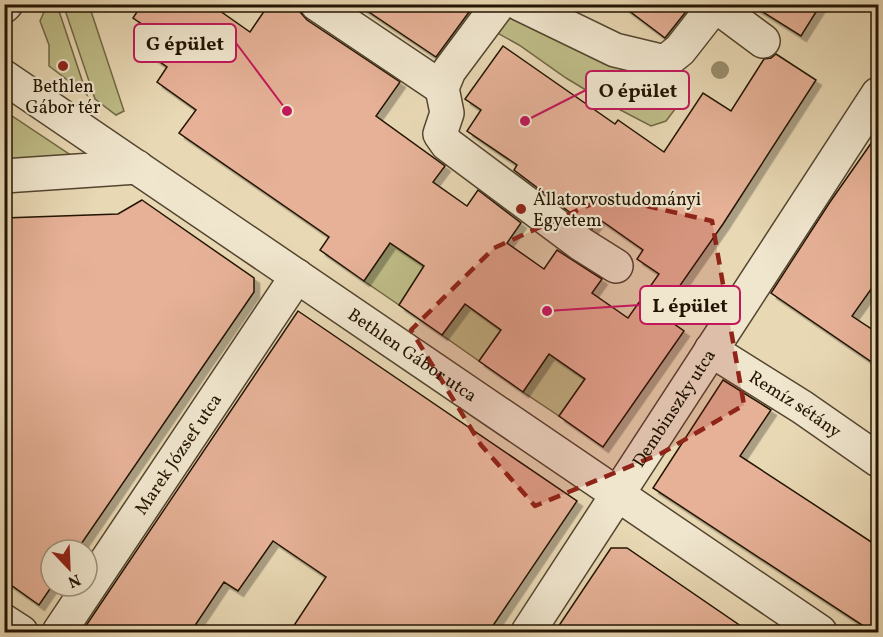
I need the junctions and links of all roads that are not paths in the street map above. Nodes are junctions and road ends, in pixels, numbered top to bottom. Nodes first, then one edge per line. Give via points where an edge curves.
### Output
1 (317, 4) edge
2 (499, 4) edge
3 (520, 4) edge
4 (716, 5) edge
5 (763, 40) dead end
6 (4, 77) edge
7 (442, 88) junction
8 (879, 94) edge
9 (137, 167) junction
10 (4, 176) edge
11 (616, 266) dead end
12 (297, 276) junction
13 (711, 350) junction
14 (879, 460) edge
15 (618, 494) junction
16 (4, 621) edge
17 (21, 633) edge
18 (59, 633) edge
19 (528, 633) edge
20 (820, 633) edge

1 - 7 street
2 - 7 street via 449,71
3 - 4 street via 615,50 665,62 680,50
4 - 5 street
6 - 9 street, Bethlen Gábor utca
7 - 11 street via 447,113 440,134 447,144
8 - 13 street, Dembinszky utca
9 - 10 street
9 - 12 street, Bethlen Gábor utca
12 - 15 street, Bethlen Gábor utca
12 - 18 street, Marek József utca
13 - 14 street, Remíz sétány
13 - 15 street, Dembinszky utca
15 - 19 street, Dembinszky utca
15 - 20 street, Bethlen Gábor utca
16 - 17 street

